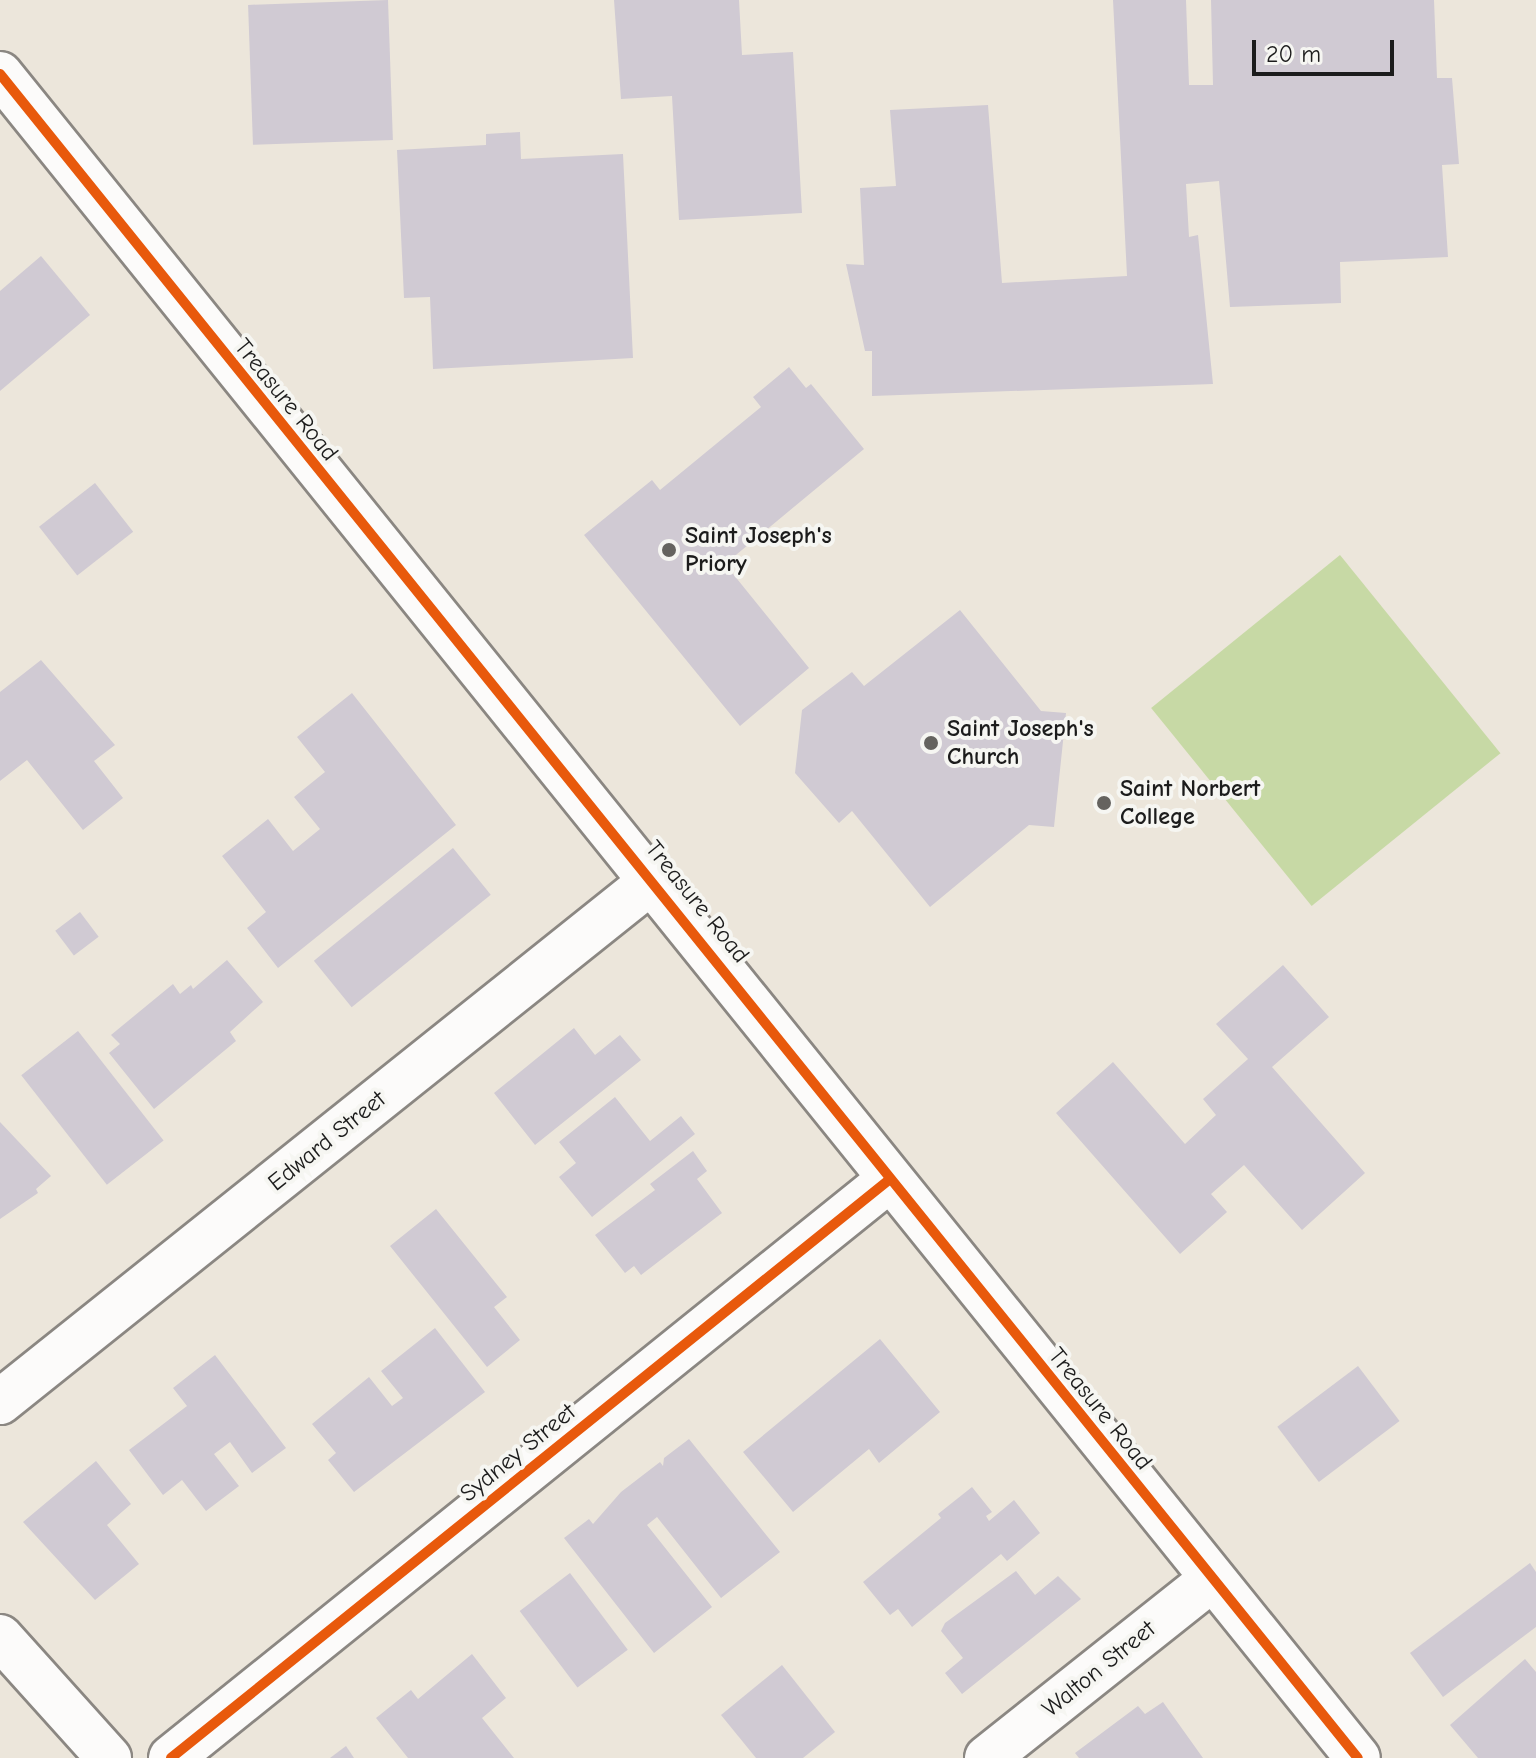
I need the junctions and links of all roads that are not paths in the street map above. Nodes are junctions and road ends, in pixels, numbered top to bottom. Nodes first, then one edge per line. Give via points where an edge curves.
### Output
1 (0, 74) edge
2 (653, 880) junction
3 (890, 1179) junction
4 (0, 1402) edge
5 (1211, 1580) junction
6 (0, 1637) edge
7 (109, 1758) edge
8 (171, 1758) edge
9 (987, 1758) edge
10 (1358, 1758) edge

1 - 2 street, Treasure Road via 392,565
2 - 3 street, Treasure Road
2 - 4 street, Edward Street
3 - 5 street, Treasure Road
3 - 8 street, Sydney Street
5 - 9 street, Walton Street
5 - 10 street, Treasure Road
6 - 7 street

